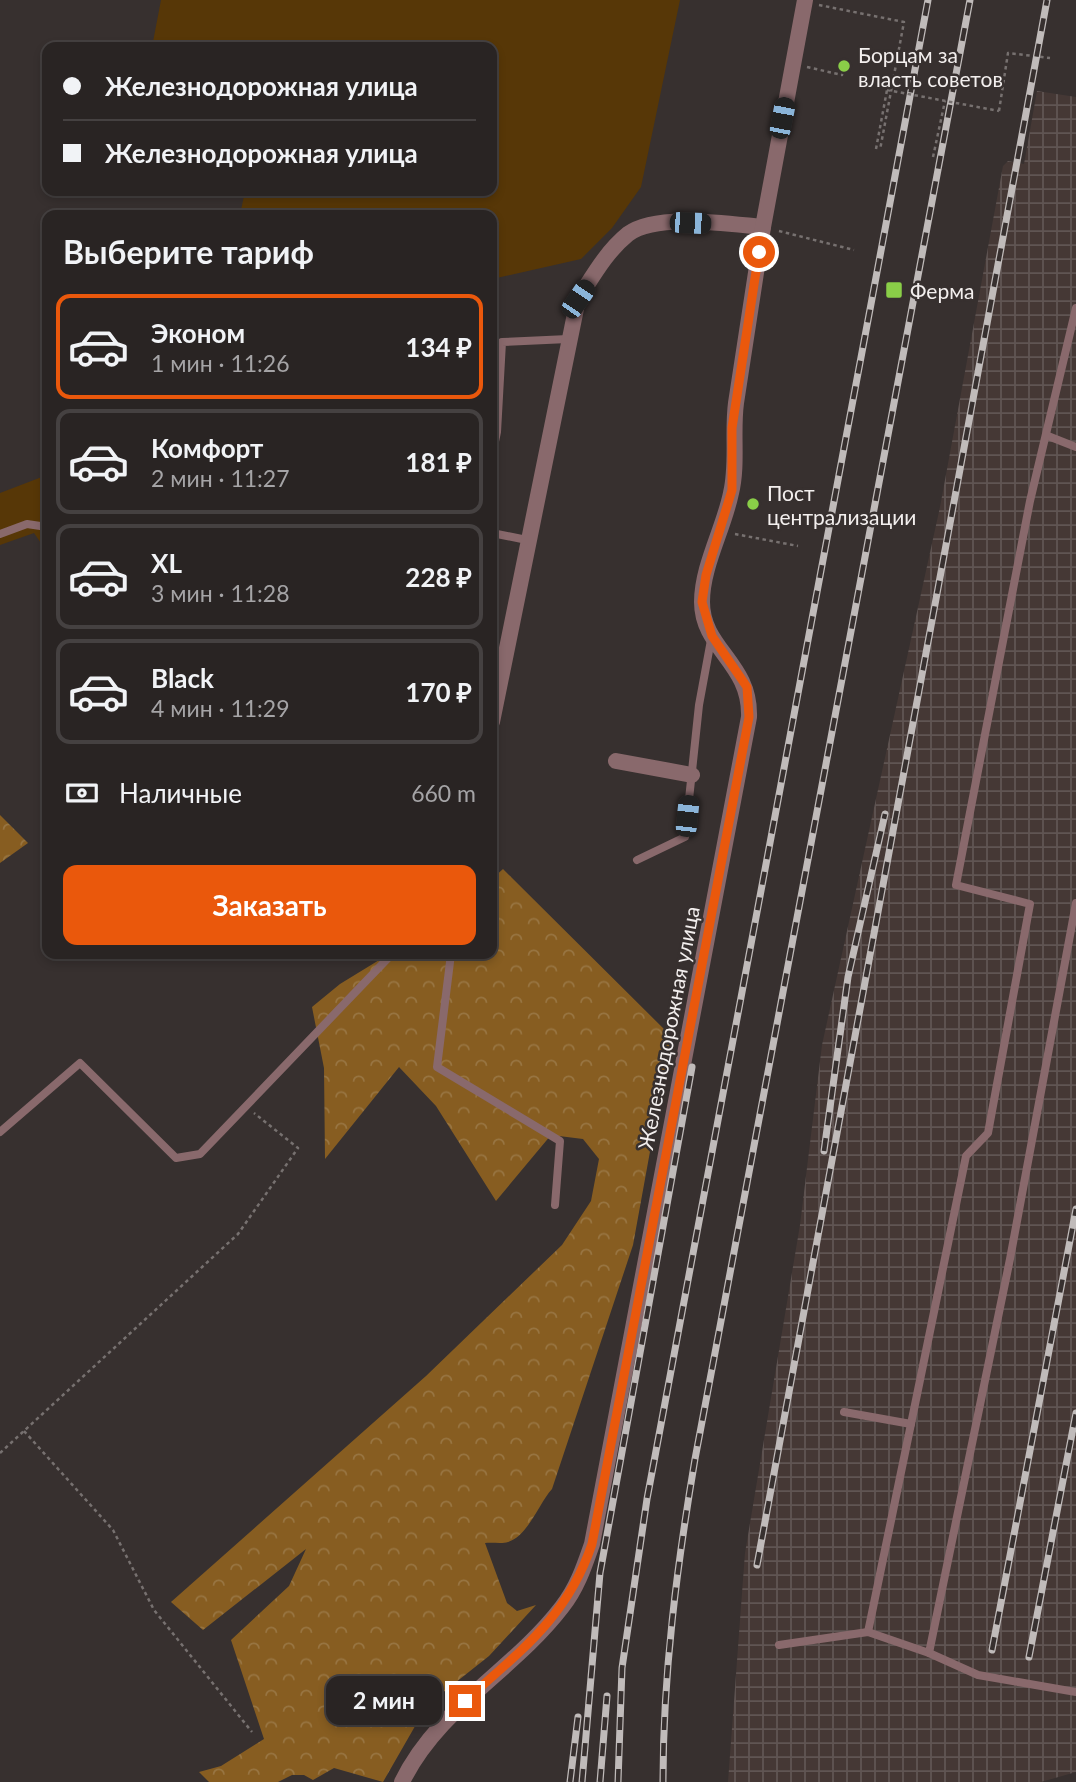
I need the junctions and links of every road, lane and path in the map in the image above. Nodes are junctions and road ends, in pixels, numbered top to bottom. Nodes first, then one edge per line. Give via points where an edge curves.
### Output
1 (805, 1) edge
2 (1050, 58) dead end
3 (793, 64) junction
4 (844, 66) dead end
5 (945, 101) junction
6 (933, 157) dead end
7 (763, 226) junction
8 (853, 250) dead end
9 (1076, 308) edge
10 (568, 339) junction
11 (497, 398) edge
12 (1048, 436) junction
13 (1076, 447) edge
14 (42, 526) edge
15 (722, 531) junction
16 (0, 534) edge
17 (497, 534) edge
18 (527, 540) junction
19 (798, 546) dead end
20 (712, 636) junction
21 (497, 696) edge
22 (616, 761) dead end
23 (692, 775) junction
24 (637, 860) dead end
25 (1076, 903) edge
26 (386, 959) edge
27 (450, 959) edge
28 (246, 1106) junction
29 (0, 1132) edge
30 (555, 1205) dead end
31 (844, 1412) dead end
32 (911, 1423) junction
33 (24, 1431) junction
34 (0, 1453) edge
35 (868, 1632) junction
36 (779, 1645) dead end
37 (929, 1653) junction
38 (1076, 1692) edge
39 (252, 1732) dead end
40 (402, 1782) edge

1 - 3 street, Железнодорожная улица
1 - 5 path, bridge via 904,22 878,149 887,90
2 - 5 path, bridge via 1008,53 999,111
3 - 4 path via 842,75
3 - 7 street, Железнодорожная улица
5 - 6 path
7 - 8 path
7 - 10 street via 666,222 631,232 607,254 578,299
7 - 15 street, Железнодорожная улица via 732,428 732,490
9 - 12 lane
10 - 11 lane via 502,342
10 - 18 street
12 - 13 lane
12 - 32 lane via 1030,501 956,885 1030,904 988,1133 966,1156
14 - 16 lane via 27,524
15 - 19 path
15 - 20 street, Железнодорожная улица via 702,602
17 - 18 lane
18 - 21 street
20 - 23 lane
20 - 40 street, Железнодорожная улица via 747,687 749,717 592,1544 580,1578 563,1606 433,1732
22 - 23 street
23 - 24 lane via 685,837
25 - 37 lane via 1010,1259
26 - 28 lane
27 - 30 lane via 437,1067 560,1141
28 - 29 lane via 200,1154 176,1158 80,1063
28 - 33 path via 298,1148 238,1234
31 - 32 lane
32 - 35 lane
33 - 34 path
33 - 39 path via 113,1530 154,1610
35 - 36 lane
35 - 37 lane
37 - 38 lane via 978,1675

